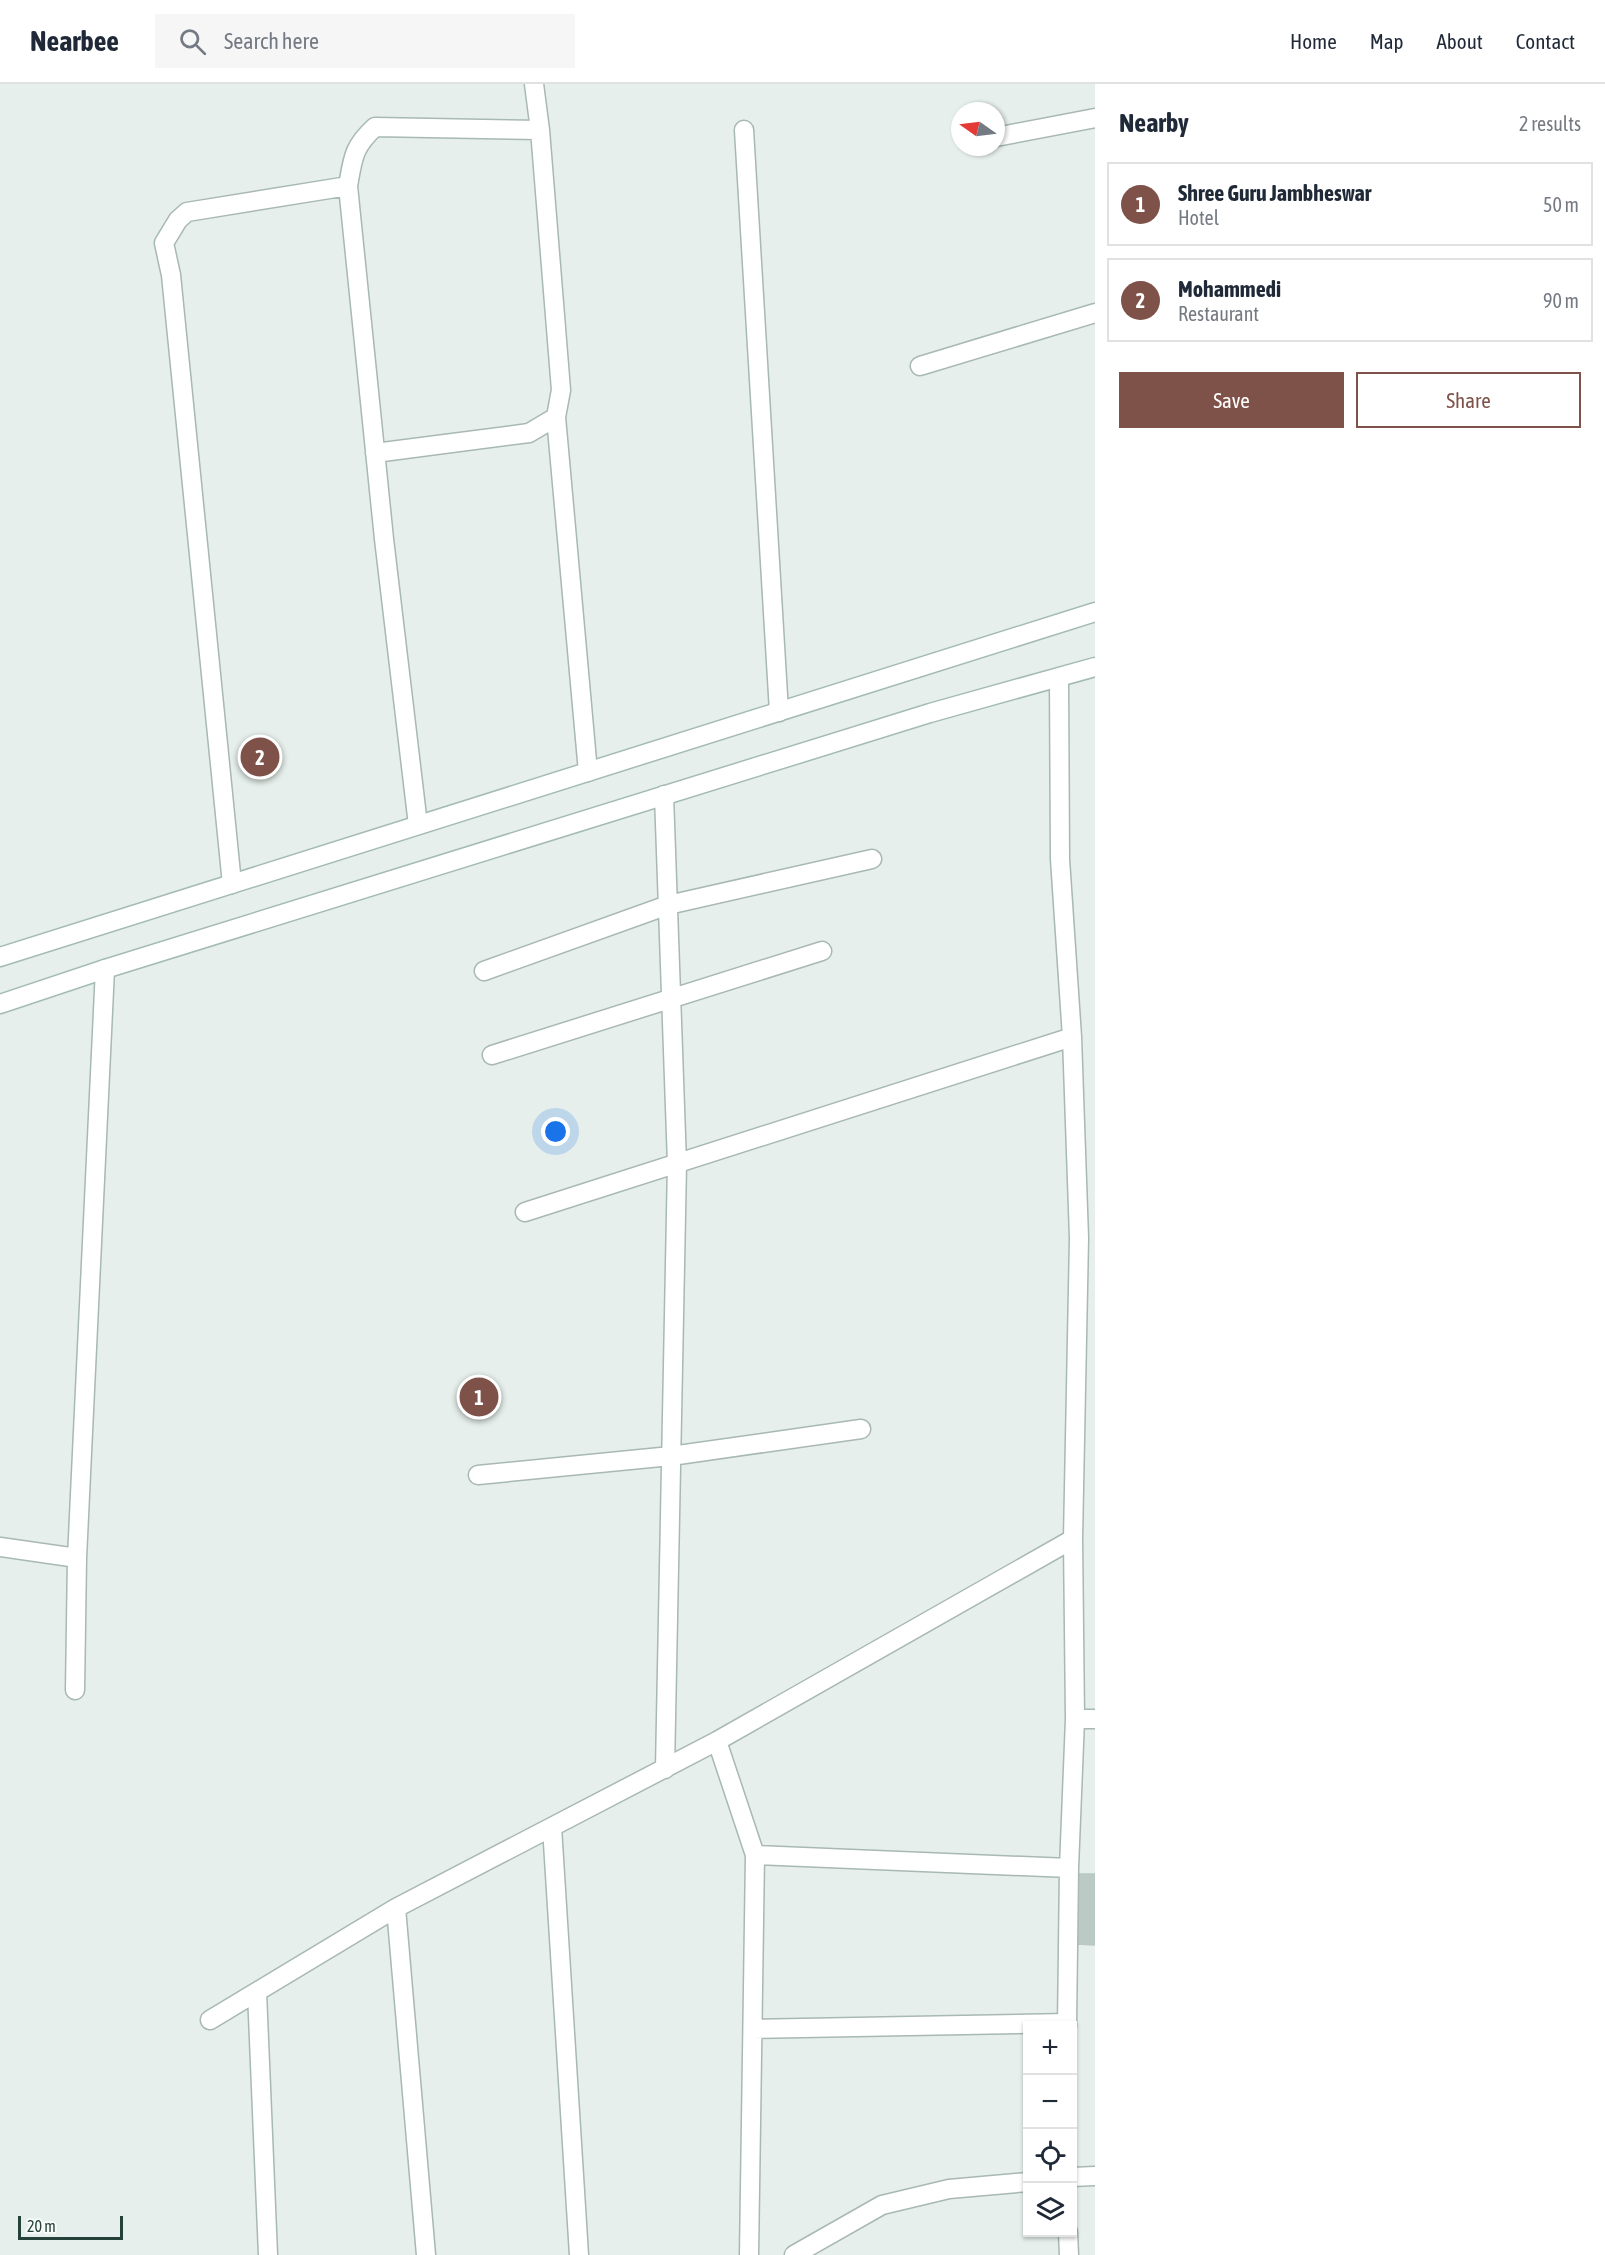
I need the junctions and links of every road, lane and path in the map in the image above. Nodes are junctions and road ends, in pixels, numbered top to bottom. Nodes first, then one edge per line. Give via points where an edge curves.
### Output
1 (534, 84) edge
2 (1095, 118) edge
3 (540, 130) junction
4 (744, 130) dead end
5 (1005, 135) edge
6 (348, 186) junction
7 (1095, 314) edge
8 (920, 366) dead end
9 (556, 417) junction
10 (375, 453) junction
11 (1095, 612) edge
12 (1095, 667) edge
13 (1059, 678) junction
14 (779, 712) junction
15 (588, 772) junction
16 (664, 795) junction
17 (418, 825) junction
18 (872, 859) dead end
19 (231, 884) junction
20 (668, 905) junction
21 (822, 951) dead end
22 (0, 957) edge
23 (105, 969) junction
24 (484, 970) dead end
25 (671, 1000) junction
26 (0, 1004) edge
27 (1072, 1037) junction
28 (492, 1055) dead end
29 (677, 1164) junction
30 (525, 1212) dead end
31 (861, 1429) dead end
32 (671, 1455) junction
33 (478, 1475) dead end
34 (1073, 1539) junction
35 (0, 1547) edge
36 (77, 1558) junction
37 (75, 1690) dead end
38 (1075, 1719) junction
39 (1095, 1719) edge
40 (717, 1741) junction
41 (665, 1769) junction
42 (552, 1827) junction
43 (755, 1855) junction
44 (1069, 1868) junction
45 (396, 1908) junction
46 (257, 1992) junction
47 (210, 2020) dead end
48 (1067, 2021) edge
49 (1023, 2025) edge
50 (753, 2029) junction
51 (1095, 2176) edge
52 (1077, 2177) edge
53 (1023, 2182) edge
54 (1068, 2237) edge
55 (268, 2255) edge
56 (426, 2255) edge
57 (579, 2255) edge
58 (749, 2255) edge
59 (794, 2255) edge
60 (1069, 2255) edge

1 - 3 street
2 - 5 street
3 - 6 street via 375,127 360,141
3 - 9 street via 561,390
4 - 14 street
6 - 10 street
6 - 19 street via 187,212 164,243 171,275
7 - 8 street
9 - 10 street via 529,433
9 - 15 street
10 - 17 street
11 - 14 street
12 - 13 street
13 - 16 street via 930,713
13 - 27 street via 1060,860
14 - 15 street
15 - 17 street
16 - 20 street
16 - 23 street
17 - 19 street
18 - 20 street
19 - 22 street
20 - 24 street
20 - 25 street
21 - 25 street
23 - 26 street
23 - 36 street
25 - 28 street
25 - 29 street
27 - 29 street
27 - 34 street via 1079,1238
29 - 30 street
29 - 32 street
31 - 32 street
32 - 33 street
32 - 41 street
34 - 38 street
34 - 40 street
35 - 36 street
36 - 37 street
38 - 39 street
38 - 44 street
40 - 41 street
40 - 43 street
41 - 42 street
42 - 45 street
42 - 57 street
43 - 44 street
43 - 50 street
44 - 48 street
45 - 46 street
45 - 56 street
46 - 47 street
46 - 55 street
49 - 50 street
50 - 58 street
51 - 52 street
53 - 59 street via 949,2189 882,2205
54 - 60 street

